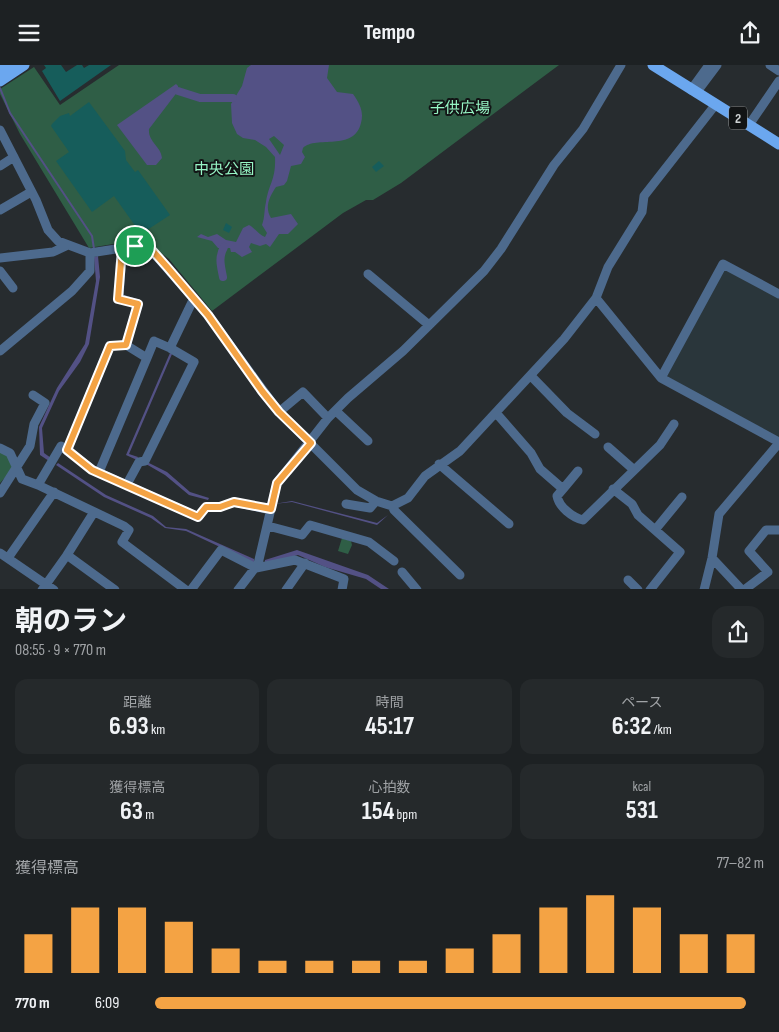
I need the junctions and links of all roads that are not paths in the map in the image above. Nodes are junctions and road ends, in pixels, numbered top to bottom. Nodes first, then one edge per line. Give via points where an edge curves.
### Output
1 (9, 65) edge
2 (24, 65) edge
3 (622, 65) edge
4 (653, 65) edge
5 (709, 65) edge
6 (717, 65) edge
7 (770, 65) edge
8 (0, 71) edge
9 (779, 71) edge
10 (0, 81) edge
11 (779, 81) edge
12 (693, 91) junction
13 (716, 104) junction
14 (749, 125) junction
15 (0, 130) edge
16 (779, 144) edge
17 (14, 157) junction
18 (0, 166) edge
19 (31, 192) junction
20 (0, 210) edge
21 (68, 245) junction
22 (122, 249) junction
23 (90, 253) junction
24 (0, 257) edge
25 (0, 271) edge
26 (368, 274) dead end
27 (13, 288) dead end
28 (779, 294) edge
29 (194, 298) junction
30 (596, 298) junction
31 (429, 325) junction
32 (126, 345) junction
33 (170, 348) junction
34 (0, 351) edge
35 (147, 358) junction
36 (531, 376) junction
37 (660, 378) junction
38 (33, 395) dead end
39 (336, 411) junction
40 (279, 412) junction
41 (497, 414) junction
42 (328, 418) junction
43 (674, 424) dead end
44 (594, 434) dead end
45 (368, 441) dead end
46 (311, 443) junction
47 (779, 443) edge
48 (608, 447) dead end
49 (0, 448) edge
50 (67, 450) junction
51 (439, 463) junction
52 (17, 469) junction
53 (633, 469) junction
54 (578, 471) dead end
55 (99, 472) junction
56 (127, 484) junction
57 (38, 485) junction
58 (563, 489) junction
59 (613, 489) junction
60 (0, 492) edge
61 (54, 492) junction
62 (682, 497) dead end
63 (376, 501) junction
64 (346, 504) dead end
65 (392, 506) junction
66 (271, 509) junction
67 (94, 512) junction
68 (509, 524) dead end
69 (268, 526) junction
70 (655, 530) junction
71 (779, 530) edge
72 (4, 555) edge
73 (67, 555) junction
74 (712, 558) junction
75 (394, 561) dead end
76 (258, 563) junction
77 (305, 563) junction
78 (402, 572) dead end
79 (460, 575) dead end
80 (628, 580) dead end
81 (47, 588) edge
82 (115, 589) edge
83 (186, 589) edge
84 (191, 589) edge
85 (238, 589) edge
86 (286, 589) edge
87 (342, 589) edge
88 (417, 589) edge
89 (638, 589) edge
90 (650, 589) edge
91 (704, 589) edge
92 (743, 589) edge

1 - 8 main road
2 - 10 main road
3 - 31 street via 583,129 554,165 501,249 469,289
4 - 12 main road, 2
5 - 12 street
6 - 12 street
7 - 9 street
11 - 14 street
12 - 13 main road, 2
13 - 14 main road, 2
13 - 30 street via 644,196 642,212 608,267
14 - 16 main road, 2
15 - 17 street
17 - 18 street
17 - 19 street
19 - 20 street
19 - 21 street via 48,229 58,241
21 - 23 street
21 - 24 street via 53,252
22 - 23 street
22 - 29 street via 135,246 151,249
22 - 32 street via 118,299 138,304
23 - 34 street via 90,271 72,291
25 - 27 street
26 - 31 street
28 - 37 street via 723,264
29 - 33 street
29 - 40 street
30 - 36 street
30 - 37 street
31 - 39 street
32 - 35 street
32 - 50 street via 110,346
33 - 35 street via 154,341
33 - 56 street via 194,362 145,461 139,462
35 - 55 street
36 - 41 street
36 - 44 street via 567,413
37 - 47 street
38 - 52 street via 45,403 34,424 30,446
39 - 42 street
39 - 45 street
40 - 42 street via 303,392
40 - 46 street
41 - 51 street via 460,451
41 - 58 street via 531,453 540,469
42 - 46 street
43 - 53 street via 660,445
46 - 63 street via 357,490
46 - 66 street via 277,483
47 - 74 street via 719,514
48 - 53 street
49 - 52 street via 10,453
50 - 55 street
50 - 57 street via 61,446
51 - 65 street via 408,497
51 - 68 street
52 - 57 street via 22,479
52 - 60 street
53 - 59 street
54 - 58 street
55 - 56 street
56 - 66 street via 198,517 206,507 234,502
57 - 61 street
58 - 59 street via 557,495 558,502 575,518 583,520
59 - 70 street via 632,504 638,515
61 - 67 street
61 - 72 street
62 - 70 street
63 - 64 street via 366,509
63 - 65 street
65 - 79 street
66 - 69 street
67 - 73 street
67 - 83 street via 128,530 122,542
69 - 75 street via 302,535 310,525 370,542
69 - 76 street
70 - 90 street via 680,552
71 - 92 street via 766,530 749,551 768,572
72 - 81 street
73 - 81 street
73 - 82 street
74 - 91 street
74 - 92 street
76 - 77 street via 265,568 289,560
76 - 84 street via 221,551
76 - 85 street
77 - 86 street
77 - 87 street via 344,579
78 - 88 street
80 - 89 street

